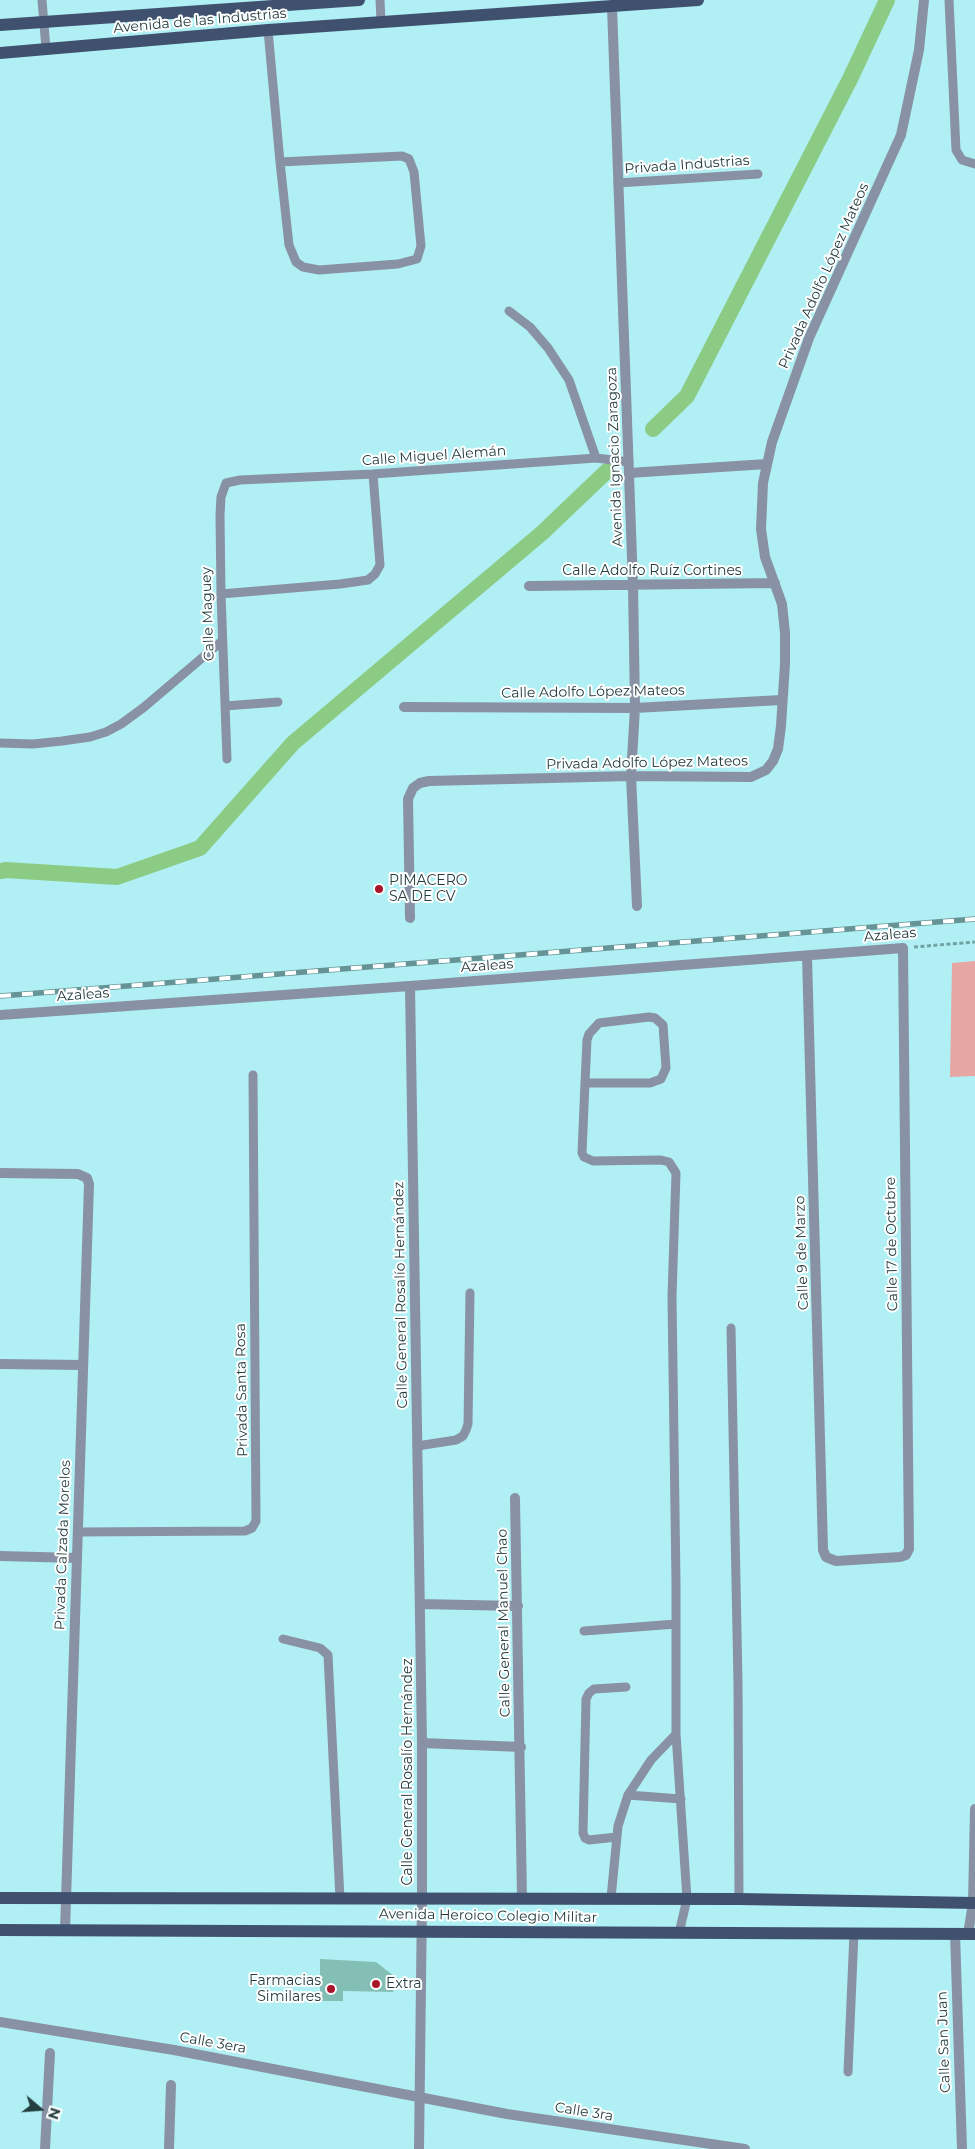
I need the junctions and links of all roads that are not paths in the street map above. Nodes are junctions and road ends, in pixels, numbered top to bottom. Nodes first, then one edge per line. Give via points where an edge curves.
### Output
1 (42, 0) edge
2 (359, 0) edge
3 (380, 0) edge
4 (698, 0) edge
5 (924, 0) edge
6 (949, 0) edge
7 (612, 7) junction
8 (45, 22) junction
9 (381, 22) junction
10 (0, 25) edge
11 (268, 30) junction
12 (46, 49) junction
13 (0, 53) edge
14 (280, 162) junction
15 (975, 164) edge
16 (758, 174) dead end
17 (618, 184) junction
18 (509, 311) dead end
19 (596, 458) junction
20 (629, 462) junction
21 (767, 464) junction
22 (629, 473) junction
23 (373, 474) junction
24 (240, 480) joint
25 (775, 583) junction
26 (633, 585) junction
27 (529, 586) dead end
28 (220, 594) junction
29 (222, 640) junction
30 (781, 700) junction
31 (278, 702) dead end
32 (225, 706) junction
33 (404, 707) dead end
34 (634, 708) junction
35 (0, 743) edge
36 (227, 759) dead end
37 (631, 776) junction
38 (637, 906) dead end
39 (410, 918) dead end
40 (903, 948) joint
41 (808, 956) junction
42 (410, 986) junction
43 (0, 1015) edge
44 (253, 1075) dead end
45 (585, 1083) junction
46 (0, 1173) edge
47 (470, 1293) dead end
48 (731, 1328) dead end
49 (0, 1364) edge
50 (83, 1365) junction
51 (417, 1446) junction
52 (516, 1498) dead end
53 (78, 1532) junction
54 (823, 1550) joint
55 (0, 1556) edge
56 (76, 1558) junction
57 (420, 1604) junction
58 (518, 1606) junction
59 (676, 1624) junction
60 (584, 1630) dead end
61 (284, 1639) dead end
62 (626, 1687) dead end
63 (676, 1734) junction
64 (422, 1743) junction
65 (521, 1747) junction
66 (628, 1794) junction
67 (681, 1799) junction
68 (975, 1809) edge
69 (617, 1837) junction
70 (0, 1898) edge
71 (66, 1898) junction
72 (522, 1898) junction
73 (611, 1898) junction
74 (340, 1899) junction
75 (687, 1899) junction
76 (739, 1899) junction
77 (422, 1900) junction
78 (974, 1903) edge
79 (0, 1930) edge
80 (65, 1930) junction
81 (421, 1930) junction
82 (679, 1933) junction
83 (854, 1933) junction
84 (955, 1933) junction
85 (972, 1934) edge
86 (0, 2022) edge
87 (50, 2053) dead end
88 (848, 2072) dead end
89 (171, 2085) dead end
90 (420, 2096) junction
91 (45, 2149) edge
92 (168, 2149) edge
93 (419, 2149) edge
94 (745, 2149) edge
95 (962, 2149) edge

1 - 8 lane
2 - 8 main road, Avenida de las Industrias
3 - 9 lane
4 - 7 main road
5 - 21 street, Privada Adolfo López Mateos via 919,50 901,135 809,338
6 - 15 lane via 956,150 962,160
7 - 9 main road, Avenida de las Industrias
7 - 17 street, Avenida Ignacio Zaragoza
8 - 10 main road, Avenida de las Industrias
8 - 12 lane
9 - 11 main road, Avenida de las Industrias
11 - 12 main road, Avenida de las Industrias
11 - 14 lane
12 - 13 main road, Avenida de las Industrias
14 - 14 lane via 289,244 296,262 303,267 318,270 398,264 417,259 421,246 414,172 409,160 402,156
16 - 17 lane, Privada Industrias
17 - 20 street, Avenida Ignacio Zaragoza
18 - 19 lane via 530,327 569,380
19 - 20 lane, Calle Miguel Alemán
19 - 23 lane, Calle Miguel Alemán
20 - 22 street, Avenida Ignacio Zaragoza
21 - 22 street
21 - 25 street, Privada Adolfo López Mateos via 761,529 765,557
22 - 26 street, Avenida Ignacio Zaragoza
23 - 24 lane, Calle Miguel Alemán
23 - 28 lane via 380,565 368,580
24 - 28 lane, Calle Maguey via 226,483 221,498
25 - 26 street, Calle Adolfo Ruíz Cortines
25 - 30 street, Privada Adolfo López Mateos via 782,604 785,633
26 - 27 street, Calle Adolfo Ruíz Cortines
26 - 34 street, Avenida Ignacio Zaragoza
28 - 29 lane, Calle Maguey
29 - 32 lane, Calle Maguey
29 - 35 lane via 143,708 106,732 62,741
30 - 34 street, Calle Adolfo López Mateos
30 - 37 street, Privada Adolfo López Mateos via 778,749 766,770 751,777
31 - 32 lane
32 - 36 lane, Calle Maguey
33 - 34 street, Calle Adolfo López Mateos
34 - 37 street, Avenida Ignacio Zaragoza
37 - 38 street, Avenida Ignacio Zaragoza
37 - 39 street, Privada Adolfo López Mateos via 429,781 412,788 408,799
40 - 41 street, Azaleas
40 - 54 street, Calle 17 de Octubre via 909,1549 900,1557 836,1561 826,1556
41 - 42 street, Azaleas
41 - 54 street, Calle 9 de Marzo
42 - 43 street, Azaleas
42 - 51 street, Calle General Rosalío Hernández
44 - 53 lane, Privada Santa Rosa via 256,1521 245,1531
45 - 45 lane via 650,1083 661,1079 666,1068 663,1025 649,1017 599,1023 587,1040
45 - 59 lane via 584,1157 593,1161 661,1160 669,1162 676,1172 672,1297
46 - 50 street, Privada Calzada Morelos via 82,1175 90,1184
47 - 51 lane via 466,1430 456,1440
48 - 76 lane
49 - 50 street
50 - 53 street, Privada Calzada Morelos
51 - 57 street, Calle General Rosalío Hernández
52 - 58 street, Calle General Manuel Chao
53 - 56 street, Privada Calzada Morelos
55 - 56 street
56 - 71 street, Privada Calzada Morelos
57 - 58 street
57 - 64 street, Calle General Rosalío Hernández
58 - 65 street, Calle General Manuel Chao
59 - 60 lane
59 - 63 lane
61 - 74 lane via 320,1648 328,1656
62 - 69 lane via 594,1689 586,1699 585,1838
63 - 66 lane via 651,1760
63 - 67 lane
64 - 65 street
64 - 77 street, Calle General Rosalío Hernández
65 - 72 street, Calle General Manuel Chao
66 - 67 lane
66 - 69 lane
67 - 75 lane
68 - 78 street
69 - 73 lane
70 - 71 main road, Avenida Heroico Colegio Militar
71 - 74 main road, Avenida Heroico Colegio Militar
71 - 80 street, Privada Calzada Morelos
72 - 73 main road, Avenida Heroico Colegio Militar
72 - 77 main road, Avenida Heroico Colegio Militar
73 - 75 main road, Avenida Heroico Colegio Militar
74 - 77 main road, Avenida Heroico Colegio Militar
75 - 76 main road, Avenida Heroico Colegio Militar
75 - 82 lane
76 - 78 main road, Avenida Heroico Colegio Militar
77 - 81 street, Calle General Rosalío Hernández
78 - 85 street
79 - 80 main road, Avenida Heroico Colegio Militar
80 - 81 main road, Avenida Heroico Colegio Militar
81 - 82 main road, Avenida Heroico Colegio Militar
81 - 90 street, Calle General Rosalío Hernández
82 - 83 main road, Avenida Heroico Colegio Militar
83 - 84 main road, Avenida Heroico Colegio Militar
83 - 88 lane
84 - 85 main road, Avenida Heroico Colegio Militar
84 - 95 street, Calle San Juan
86 - 90 street, Calle 3era via 174,2050
87 - 91 street
89 - 92 street
90 - 93 street, Calle General Rosalío Hernández
90 - 94 street, Calle 3ra via 507,2114

